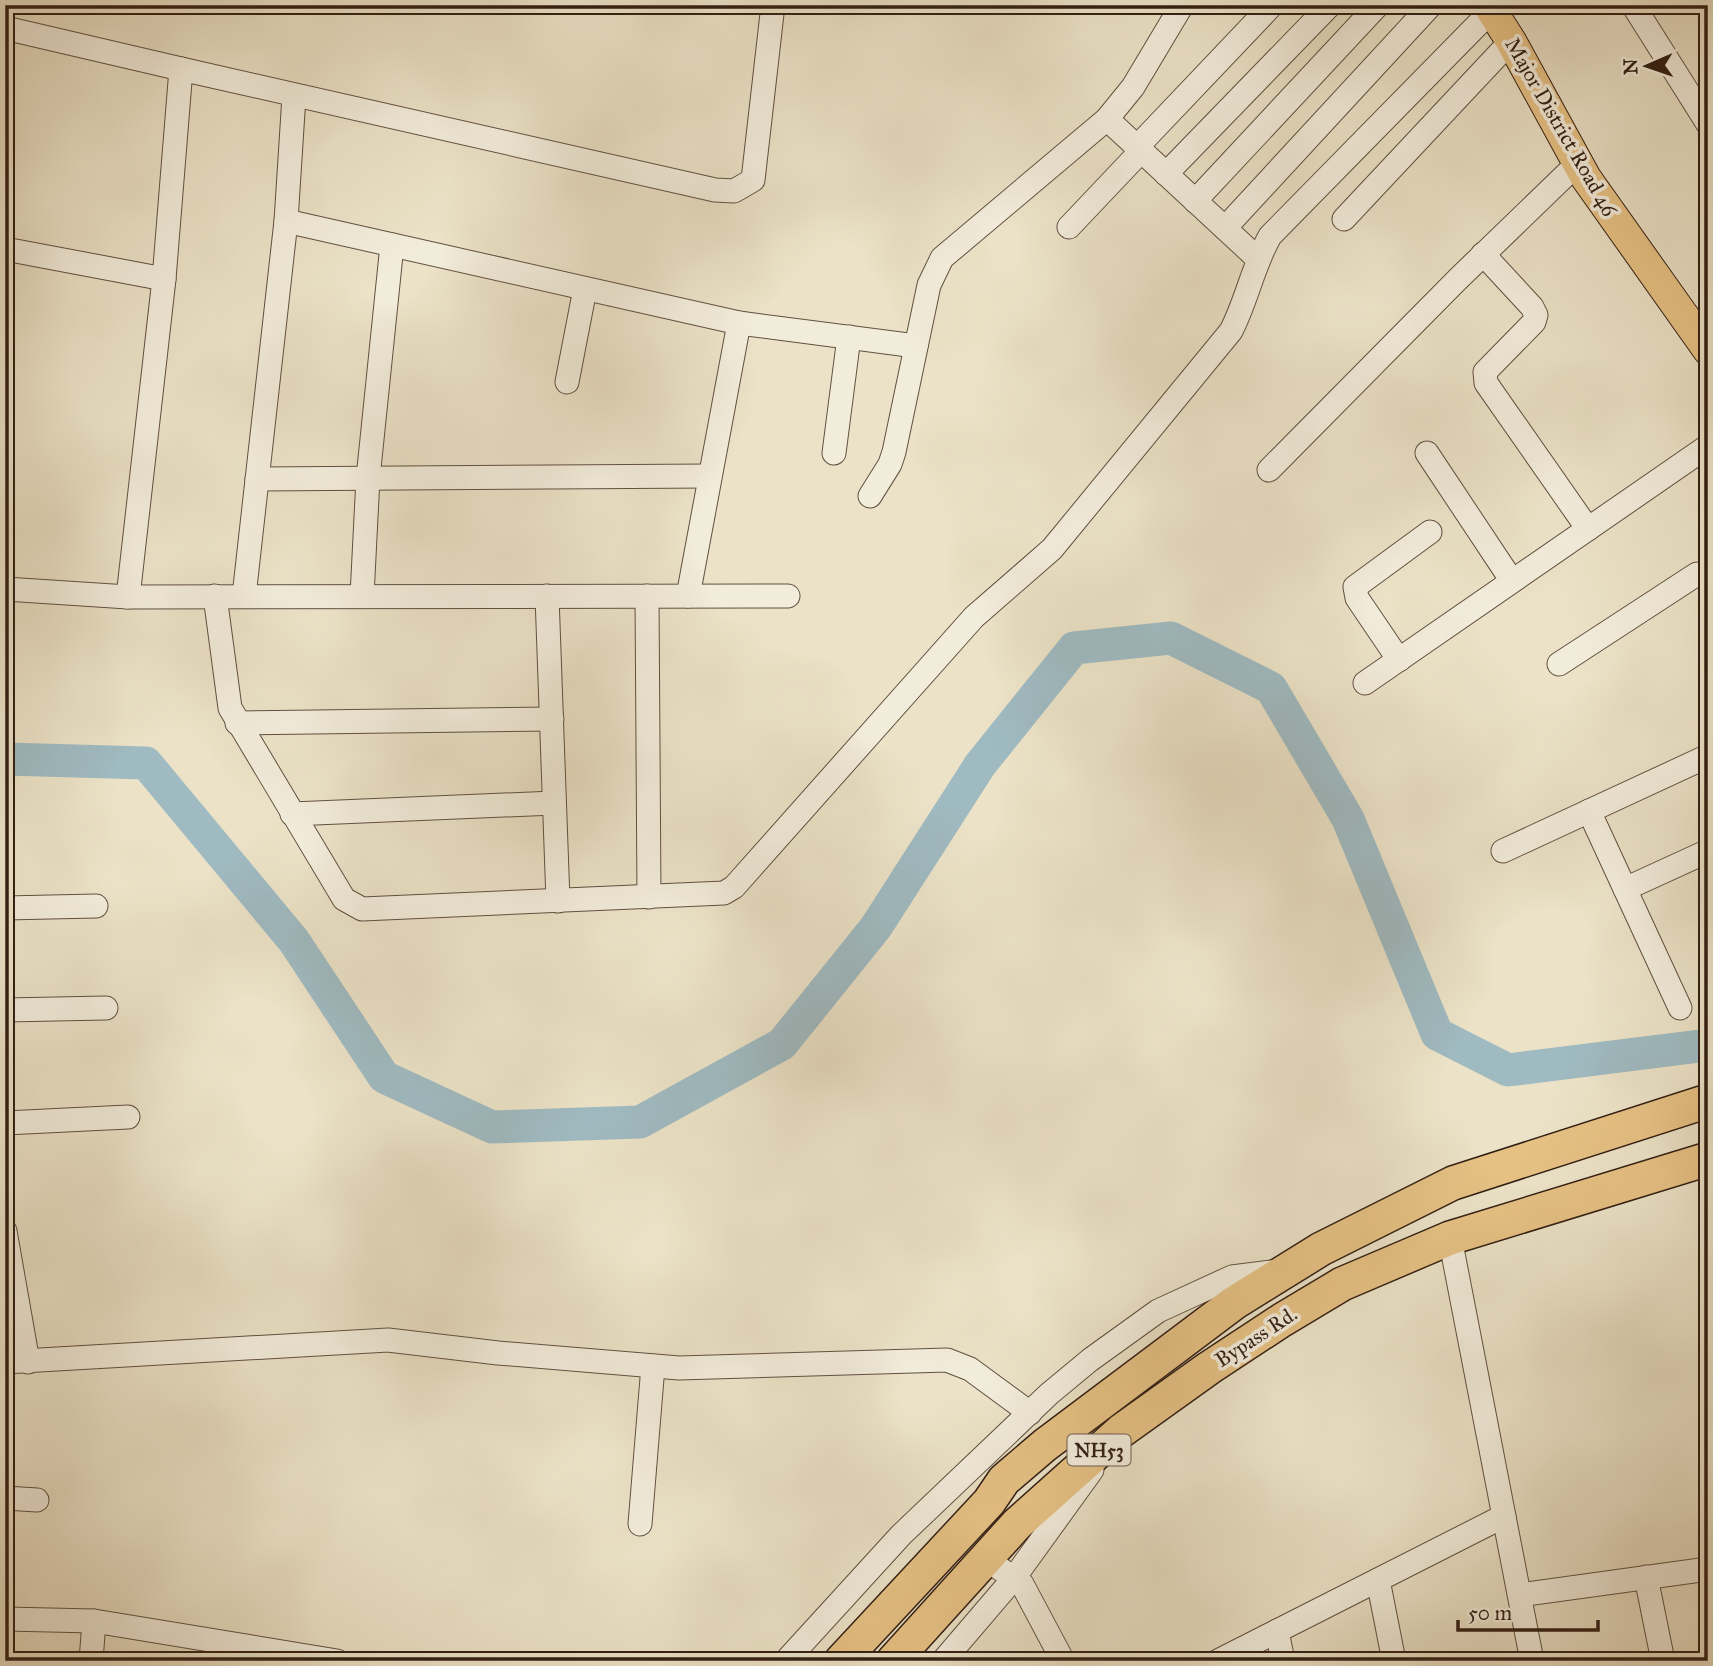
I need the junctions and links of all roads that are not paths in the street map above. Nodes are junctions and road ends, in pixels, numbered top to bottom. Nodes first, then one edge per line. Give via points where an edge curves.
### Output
1 (773, 5) edge
2 (1182, 5) edge
3 (1272, 5) edge
4 (1330, 5) edge
5 (1378, 5) edge
6 (1431, 5) edge
7 (1633, 5) edge
8 (1490, 8) edge
9 (5, 28) edge
10 (1511, 41) junction
11 (181, 69) junction
12 (294, 96) junction
13 (1107, 119) junction
14 (1708, 124) edge
15 (1139, 149) junction
16 (1166, 174) junction
17 (1588, 181) junction
18 (1195, 201) junction
19 (1344, 219) dead end
20 (286, 221) junction
21 (1069, 227) dead end
22 (1225, 228) junction
23 (392, 245) junction
24 (5, 250) edge
25 (1483, 254) junction
26 (1258, 259) junction
27 (164, 279) junction
28 (586, 289) junction
29 (739, 323) junction
30 (849, 337) junction
31 (916, 346) junction
32 (1708, 350) edge
33 (567, 382) dead end
34 (1708, 446) edge
35 (834, 453) dead end
36 (1427, 453) dead end
37 (1269, 470) dead end
38 (710, 476) junction
39 (368, 478) junction
40 (257, 479) junction
41 (870, 496) dead end
42 (1588, 529) junction
43 (1430, 532) dead end
44 (1708, 574) edge
45 (1512, 581) junction
46 (5, 589) edge
47 (215, 596) junction
48 (244, 596) junction
49 (362, 596) junction
50 (547, 596) junction
51 (647, 596) junction
52 (688, 596) junction
53 (788, 596) dead end
54 (128, 597) junction
55 (1399, 660) junction
56 (1559, 664) dead end
57 (1365, 683) dead end
58 (551, 719) junction
59 (237, 723) junction
60 (1708, 756) edge
61 (554, 803) junction
62 (1589, 811) junction
63 (292, 814) junction
64 (1503, 851) dead end
65 (1708, 851) edge
66 (1625, 890) junction
67 (649, 897) junction
68 (558, 901) junction
69 (96, 906) dead end
70 (5, 908) edge
71 (1679, 1007) dead end
72 (106, 1008) dead end
73 (5, 1010) edge
74 (1708, 1101) edge
75 (128, 1117) dead end
76 (5, 1124) edge
77 (1708, 1159) edge
78 (1450, 1238) junction
79 (6, 1240) edge
80 (1289, 1270) junction
81 (5, 1362) edge
82 (28, 1362) junction
83 (653, 1366) junction
84 (1030, 1413) junction
85 (1121, 1431) junction
86 (5, 1498) edge
87 (37, 1500) dead end
88 (1504, 1516) junction
89 (640, 1524) dead end
90 (986, 1559) junction
91 (1708, 1569) edge
92 (1646, 1577) junction
93 (1014, 1578) junction
94 (1378, 1580) junction
95 (1520, 1595) junction
96 (5, 1619) edge
97 (94, 1621) junction
98 (1278, 1631) junction
99 (288, 1656) edge
100 (91, 1661) edge
101 (337, 1661) edge
102 (786, 1661) edge
103 (841, 1661) edge
104 (893, 1661) edge
105 (943, 1661) edge
106 (1063, 1661) edge
107 (1218, 1661) edge
108 (1283, 1661) edge
109 (1394, 1661) edge
110 (1532, 1661) edge
111 (1663, 1661) edge

1 - 12 street via 753,180 734,191
2 - 13 street via 1133,87
3 - 15 street
4 - 16 street
5 - 18 street
6 - 22 street
7 - 14 street
8 - 10 main road, Major District Road 46
8 - 26 street via 1270,236
9 - 11 street
10 - 17 main road, Major District Road 46
10 - 19 street
11 - 12 street
11 - 27 street
12 - 20 street
13 - 15 street
13 - 31 street via 942,258 929,285
15 - 16 street
15 - 21 street
16 - 18 street
17 - 25 street
17 - 32 main road, Major District Road 46
18 - 22 street
20 - 23 street
20 - 40 street
22 - 26 street
23 - 28 street
23 - 39 street
24 - 27 street
25 - 37 street
25 - 42 street via 1536,315 1485,372 1486,383
26 - 67 street via 1231,331 1052,549 974,617 734,887 724,893
27 - 54 street
28 - 29 street
28 - 33 street
29 - 30 street
29 - 38 street
30 - 31 street
30 - 35 street
31 - 41 street via 894,452
34 - 42 street
36 - 45 street
38 - 39 street
38 - 52 street
39 - 40 street
39 - 49 street
40 - 48 street
42 - 45 street
43 - 55 street via 1355,587 1357,598
44 - 56 street via 1697,574
45 - 55 street
46 - 54 street
47 - 48 street
47 - 54 street
47 - 59 street via 230,708
48 - 49 street
49 - 50 street
50 - 51 street
50 - 58 street
51 - 52 street
51 - 67 street
52 - 53 street
55 - 57 street
58 - 59 street
58 - 61 street
59 - 63 street
60 - 62 street
61 - 63 street
61 - 68 street
62 - 64 street
62 - 66 street
63 - 68 street via 344,899 362,909
65 - 66 street
66 - 71 street
67 - 68 street
69 - 70 street
72 - 73 street
74 - 80 highway, Bypass Rd. via 1453,1183 1321,1249
75 - 76 street
77 - 78 highway, Bypass Rd.
78 - 85 highway, Bypass Rd. / NH53 via 1342,1284 1209,1368
78 - 88 street
79 - 82 street
80 - 84 street via 1232,1277 1158,1311 1090,1360
80 - 103 highway, Bypass Rd. via 1234,1304 1004,1480 989,1502
81 - 82 street
82 - 83 street via 388,1340
83 - 84 street via 947,1360 970,1369
83 - 89 street
84 - 102 street via 901,1535
85 - 90 highway, Bypass Rd. / NH53 via 1017,1524
85 - 93 street
86 - 87 street
88 - 94 street
88 - 95 street
90 - 93 street
90 - 104 highway, Bypass Rd. / NH53
91 - 92 street
92 - 95 street
92 - 111 street
93 - 105 street
93 - 106 street via 1029,1595
94 - 98 street
94 - 109 street
95 - 110 street
96 - 97 street
97 - 99 street
97 - 100 street
98 - 107 street
98 - 108 street
99 - 101 street

